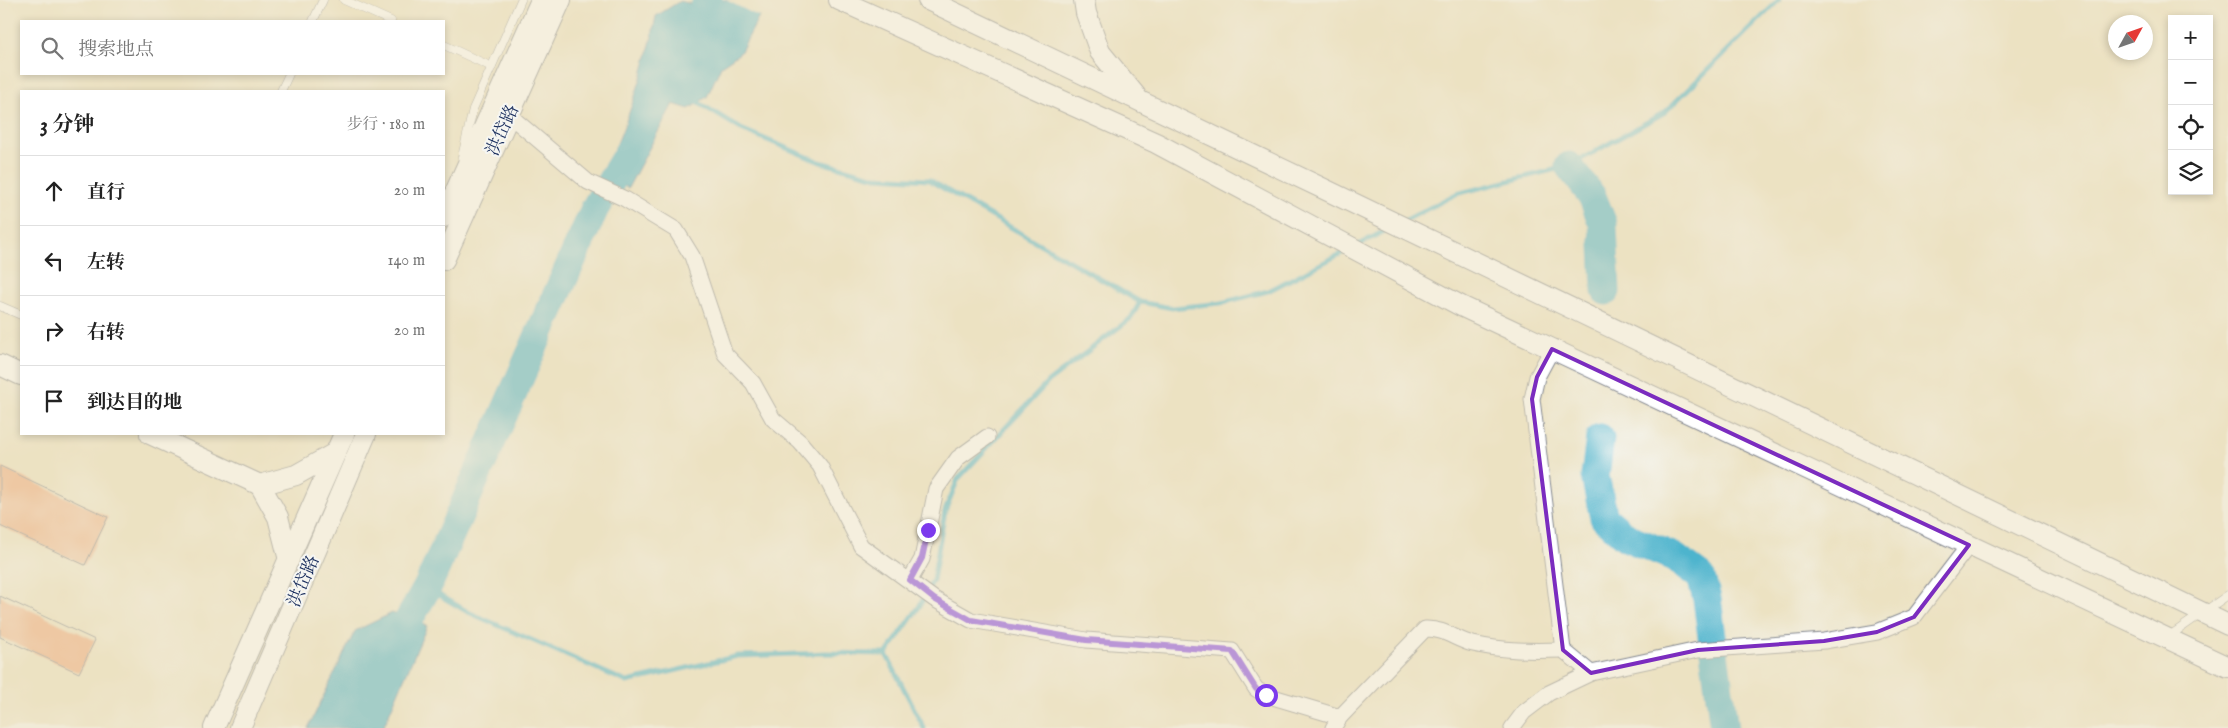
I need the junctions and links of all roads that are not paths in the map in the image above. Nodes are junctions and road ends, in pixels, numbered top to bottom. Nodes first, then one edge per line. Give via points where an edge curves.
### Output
1 (323, 0) edge
2 (344, 0) edge
3 (839, 0) edge
4 (928, 0) edge
5 (1084, 0) edge
6 (546, 2) edge
7 (313, 20) edge
8 (389, 20) edge
9 (445, 45) edge
10 (492, 67) junction
11 (289, 75) edge
12 (281, 90) edge
13 (1140, 101) junction
14 (509, 115) junction
15 (458, 186) junction
16 (445, 215) edge
17 (445, 258) edge
18 (0, 306) edge
19 (20, 315) edge
20 (1552, 349) junction
21 (0, 365) edge
22 (20, 374) edge
23 (152, 435) edge
24 (344, 435) edge
25 (366, 435) edge
26 (987, 437) dead end
27 (335, 454) junction
28 (260, 484) junction
29 (1969, 545) junction
30 (289, 560) junction
31 (912, 582) junction
32 (2228, 596) edge
33 (2203, 613) junction
34 (2228, 625) edge
35 (2166, 638) junction
36 (1563, 650) junction
37 (2228, 667) edge
38 (1591, 673) junction
39 (1337, 722) edge
40 (214, 728) edge
41 (240, 728) edge
42 (1512, 728) edge

1 - 7 lane
2 - 8 lane
3 - 20 main road via 1156,143 1463,307
4 - 13 main road
5 - 13 main road via 1100,52
6 - 10 lane
6 - 14 main road, 洪岱路
6 - 15 main road
9 - 10 lane
10 - 15 lane via 473,109
11 - 12 lane
13 - 33 main road
14 - 17 main road, 洪岱路
14 - 31 street via 588,182 625,199 676,230 692,256 725,354 754,383 773,418 800,442 820,466 862,546
15 - 16 main road
18 - 19 lane
20 - 29 main road
20 - 36 street via 1537,377 1532,399
21 - 22 main road
23 - 28 main road
24 - 27 main road
25 - 41 main road, 洪岱路
26 - 31 street via 958,458 936,489 922,558
27 - 28 main road via 296,475
27 - 30 main road
28 - 30 main road via 278,517
29 - 35 main road
29 - 38 street via 1914,617 1877,632 1824,641 1698,650
30 - 40 main road
31 - 39 street via 971,620 1077,639 1232,651 1256,689
32 - 33 lane
33 - 34 main road
33 - 35 lane
35 - 37 main road
36 - 38 street
36 - 39 street via 1507,651 1470,643 1438,628 1425,628
38 - 42 street via 1549,693 1524,712

